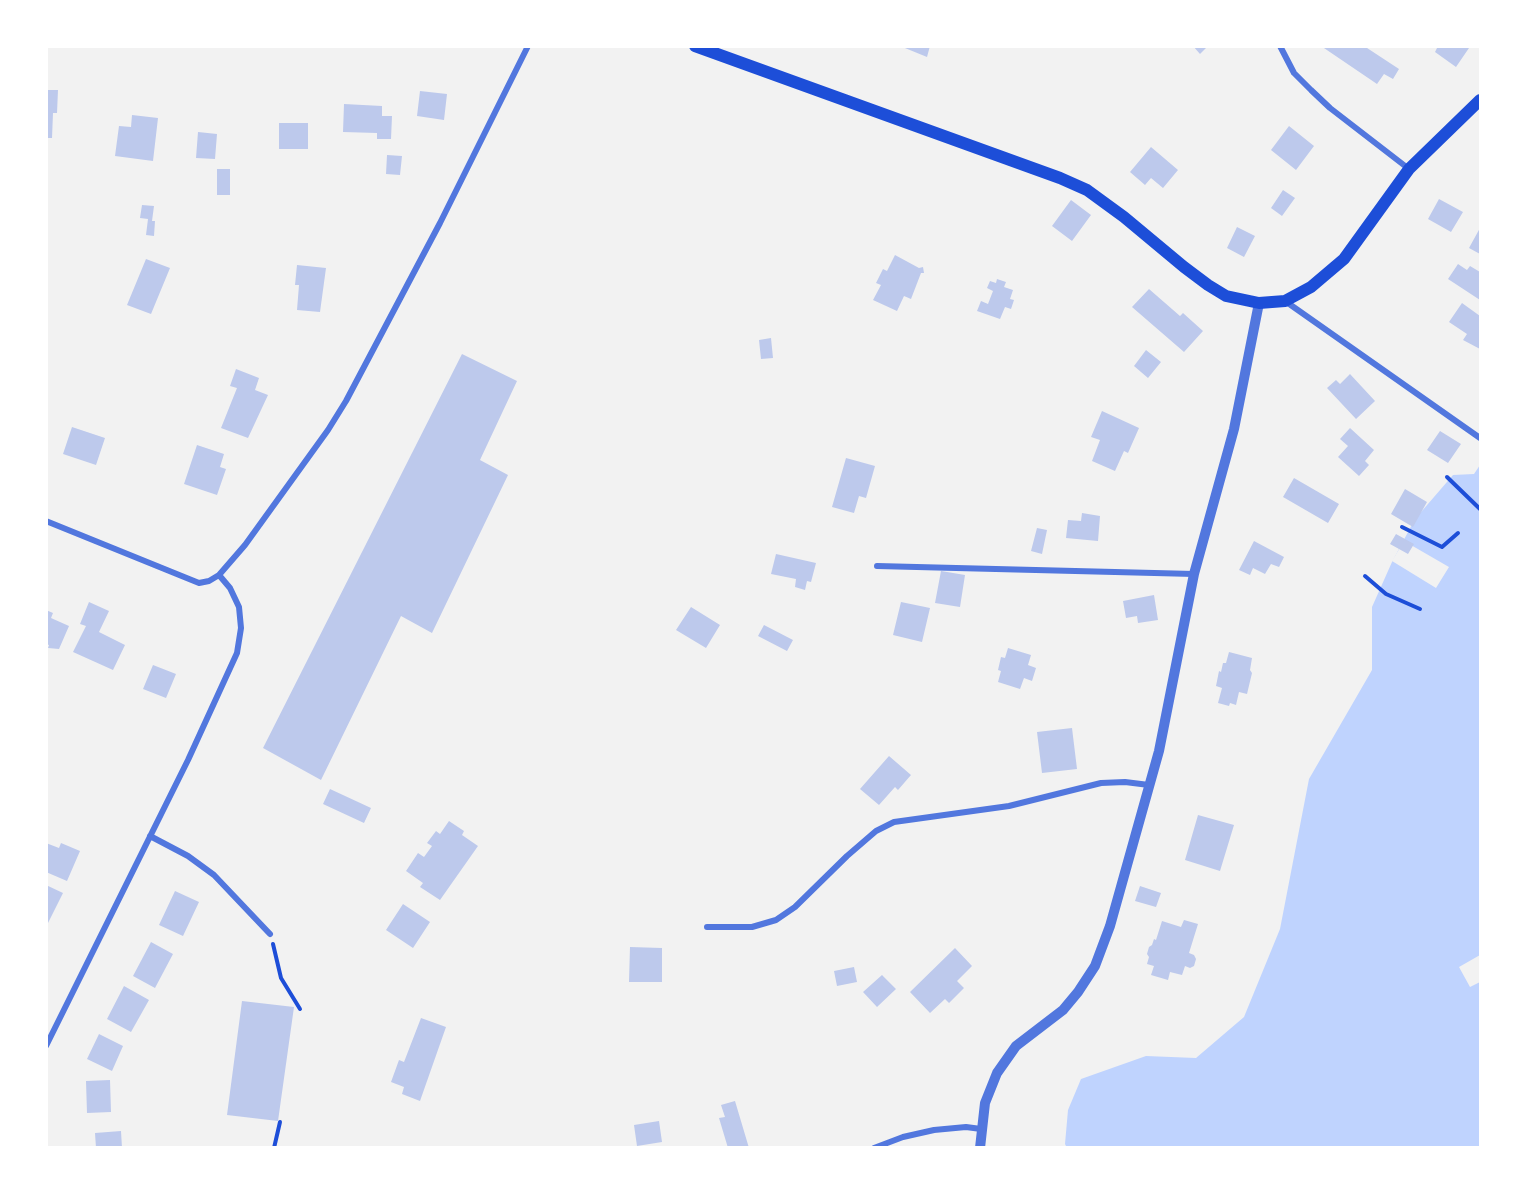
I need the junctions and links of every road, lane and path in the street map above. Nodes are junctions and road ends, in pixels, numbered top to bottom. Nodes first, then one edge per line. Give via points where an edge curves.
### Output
1 (528, 46) edge
2 (695, 46) edge
3 (1280, 46) edge
4 (1480, 100) edge
5 (1409, 169) junction
6 (1285, 301) junction
7 (1259, 303) junction
8 (1480, 438) edge
9 (1447, 477) dead end
10 (1480, 509) edge
11 (46, 521) edge
12 (1402, 527) dead end
13 (1458, 533) dead end
14 (878, 566) dead end
15 (1194, 574) junction
16 (219, 575) junction
17 (1365, 576) dead end
18 (1420, 609) dead end
19 (1149, 785) junction
20 (150, 836) junction
21 (707, 927) dead end
22 (270, 934) joint
23 (300, 1009) dead end
24 (46, 1046) edge
25 (280, 1122) dead end
26 (981, 1128) junction
27 (274, 1148) edge
28 (874, 1148) edge
29 (980, 1148) edge

1 - 16 street via 346,401 245,545
2 - 7 main road via 1087,190 1208,285 1226,296
3 - 5 street via 1294,73 1330,108
4 - 5 main road
5 - 6 main road via 1344,259 1311,287
6 - 7 main road
6 - 8 street
7 - 15 street via 1234,429
9 - 10 path
11 - 16 street via 199,583
12 - 13 path via 1442,546
14 - 15 street
15 - 19 street
16 - 20 street via 239,608 237,653
17 - 18 path via 1386,594
19 - 21 street via 1101,783 1009,806 894,822 876,831 776,920 752,927
19 - 26 street via 1117,904 1095,966 1063,1010 1026,1037 1004,1061 988,1090
20 - 22 street via 214,875
20 - 24 street
22 - 23 path via 281,978
25 - 27 path
26 - 28 street via 934,1130
26 - 29 street

